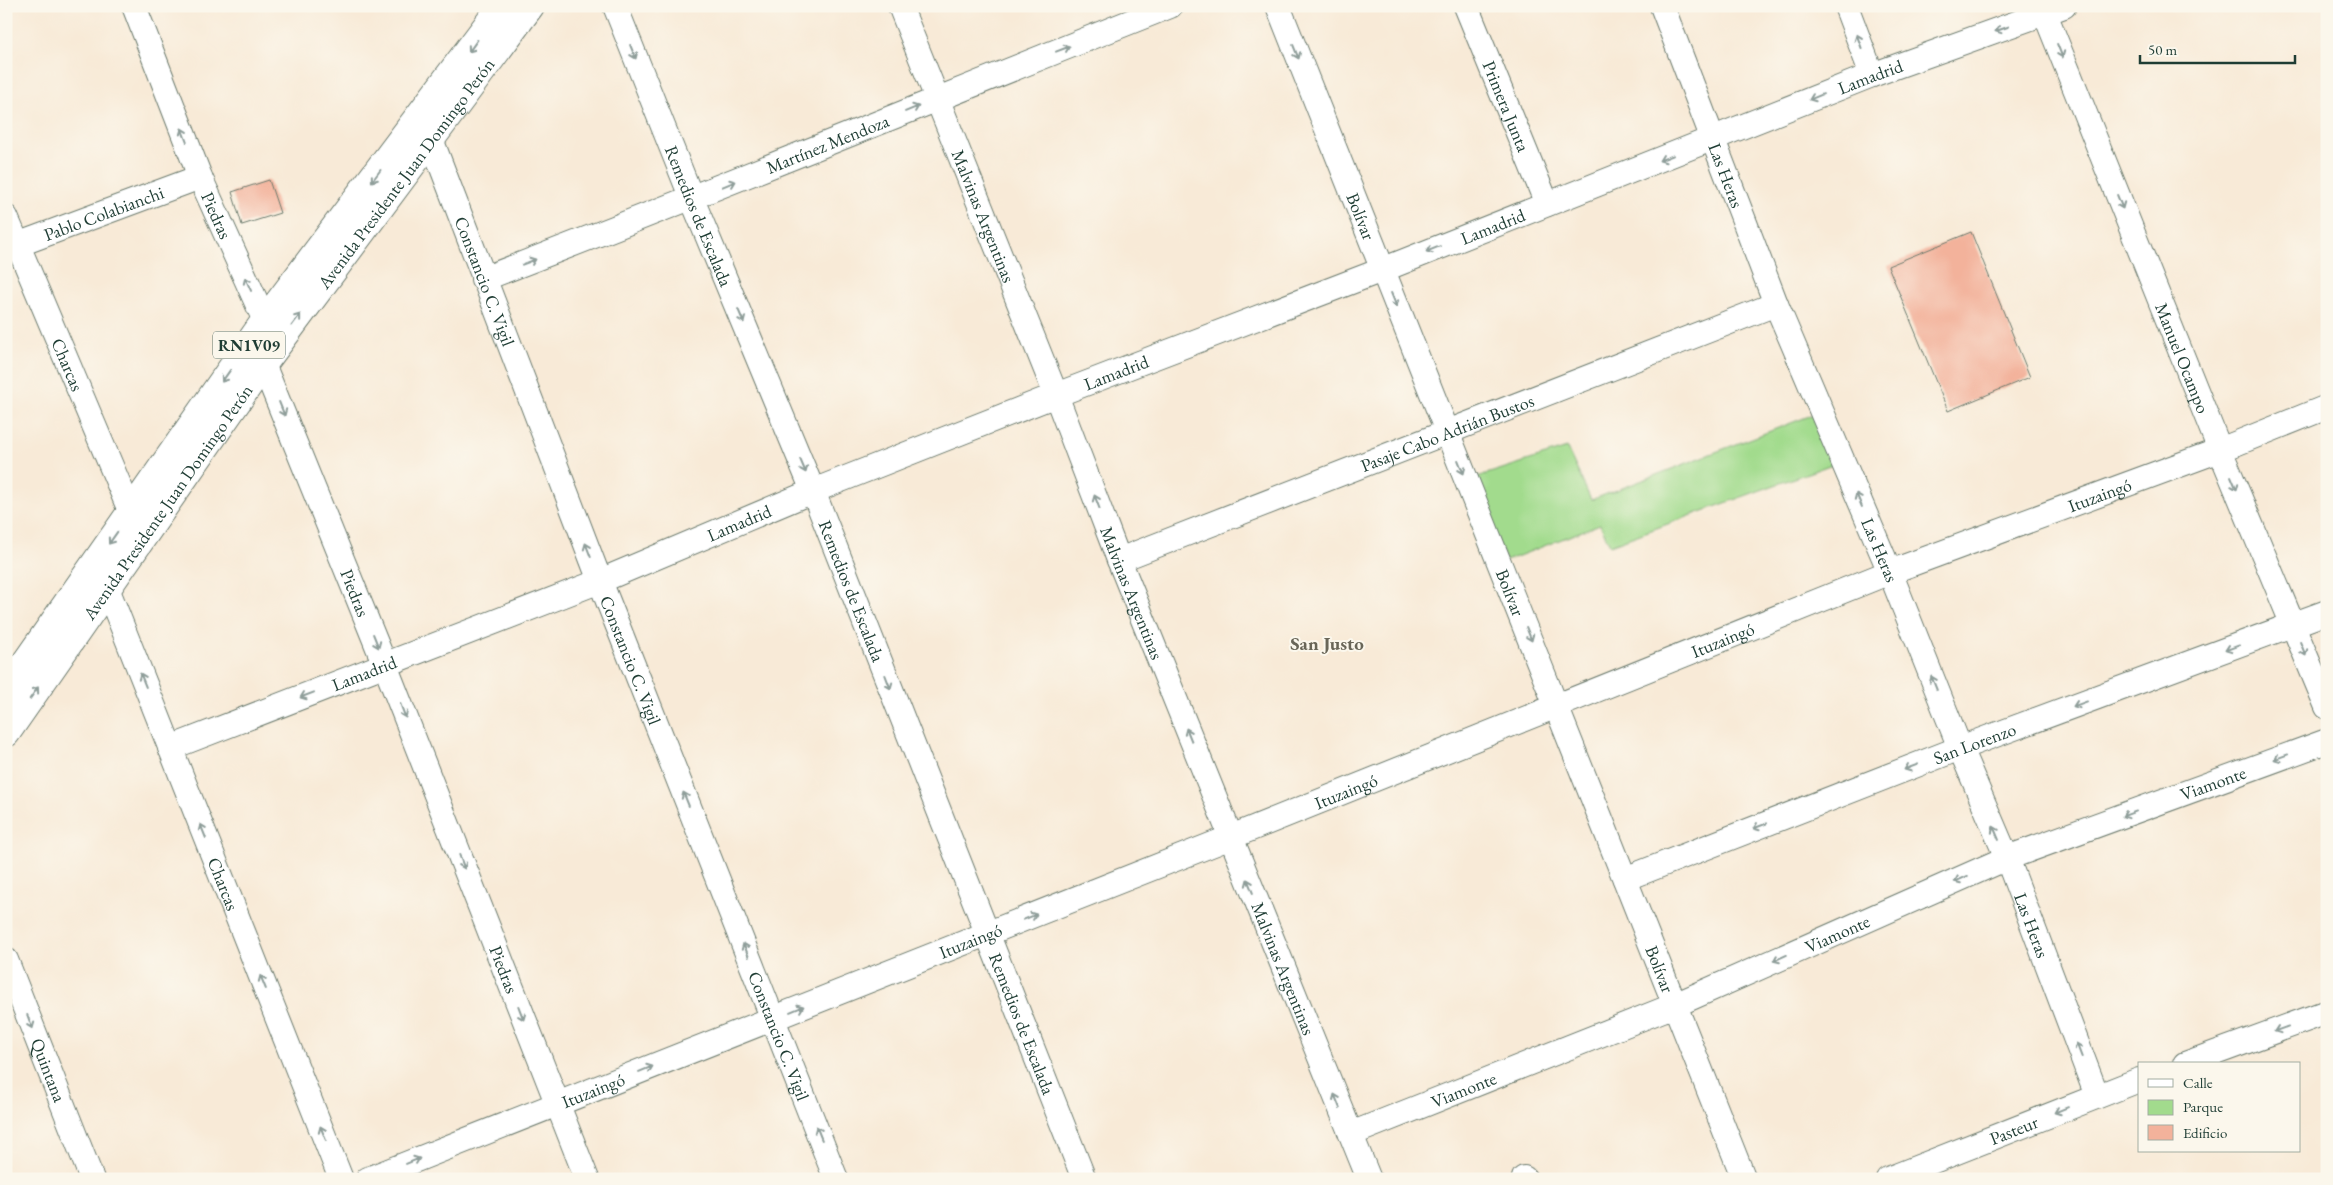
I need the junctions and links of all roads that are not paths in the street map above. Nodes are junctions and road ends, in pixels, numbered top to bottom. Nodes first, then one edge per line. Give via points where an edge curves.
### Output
1 (134, 6) edge
2 (502, 6) edge
3 (530, 6) edge
4 (615, 6) edge
5 (900, 6) edge
6 (1170, 6) edge
7 (1278, 6) edge
8 (1466, 6) edge
9 (1662, 6) edge
10 (1846, 6) edge
11 (2050, 9) edge
12 (1872, 75) junction
13 (936, 99) junction
14 (431, 139) junction
15 (1714, 139) junction
16 (200, 177) junction
17 (692, 199) junction
18 (1547, 204) junction
19 (6, 217) edge
20 (12, 247) edge
21 (1382, 270) junction
22 (483, 279) junction
23 (1776, 304) junction
24 (265, 321) junction
25 (263, 364) junction
26 (1056, 394) junction
27 (2327, 407) edge
28 (1447, 432) junction
29 (2220, 450) junction
30 (813, 491) junction
31 (131, 513) junction
32 (1119, 560) junction
33 (1890, 572) junction
34 (600, 580) junction
35 (107, 588) junction
36 (2327, 612) edge
37 (2293, 625) junction
38 (386, 665) junction
39 (6, 691) edge
40 (1558, 707) junction
41 (2327, 707) edge
42 (6, 733) edge
43 (2327, 741) edge
44 (170, 748) junction
45 (1960, 748) junction
46 (1231, 837) junction
47 (2007, 858) junction
48 (1625, 879) junction
49 (987, 934) junction
50 (6, 960) edge
51 (1675, 1005) junction
52 (2327, 1012) edge
53 (773, 1018) junction
54 (2190, 1062) edge
55 (2138, 1080) edge
56 (2097, 1096) junction
57 (556, 1104) junction
58 (1351, 1134) junction
59 (92, 1179) edge
60 (341, 1179) edge
61 (368, 1179) edge
62 (587, 1179) edge
63 (836, 1179) edge
64 (1084, 1179) edge
65 (1369, 1179) edge
66 (1744, 1179) edge
67 (1888, 1179) edge

16 -> 1 street, Piedras
2 -> 24 main road, Avenida Presidente Juan Domingo Perón / RN1V09
3 - 14 main road, Avenida Presidente Juan Domingo Perón / RN1V09
4 -> 17 street, Remedios de Escalada
5 - 13 street, Malvinas Argentinas
13 -> 6 street, Martínez Mendoza
7 -> 21 street, Bolívar
8 - 18 street, Primera Junta
9 - 15 street, Las Heras
12 -> 10 street
11 -> 12 street, Lamadrid
11 -> 29 street, Manuel Ocampo
12 -> 15 street, Lamadrid
17 -> 13 street, Martínez Mendoza
13 - 26 street, Malvinas Argentinas
14 - 22 street, Constancio C. Vigil
25 -> 14 main road, Avenida Presidente Juan Domingo Perón / RN1V09
15 -> 18 street, Lamadrid
15 - 23 street, Las Heras
16 - 20 street, Pablo Colabianchi
24 -> 16 street, Piedras
22 -> 17 street, Martínez Mendoza
17 -> 30 street, Remedios de Escalada
18 -> 21 street, Lamadrid
19 - 20 street, Charcas
20 - 31 street, Charcas
21 - 26 street, Lamadrid
21 -> 28 street, Bolívar
34 -> 22 street, Constancio C. Vigil
23 - 28 street, Pasaje Cabo Adrián Bustos
33 -> 23 street, Las Heras
24 - 25 street, Piedras
24 -> 31 main road, Avenida Presidente Juan Domingo Perón / RN1V09
25 - 35 main road, Avenida Presidente Juan Domingo Perón / RN1V09
25 -> 38 street, Piedras
26 - 30 street, Lamadrid
32 -> 26 street, Malvinas Argentinas
27 - 29 street, Ituzaingó
28 - 32 street, Pasaje Cabo Adrián Bustos
28 -> 40 street, Bolívar
29 - 33 street, Ituzaingó
29 -> 37 street, Manuel Ocampo
30 - 34 street, Lamadrid
30 -> 49 street, Remedios de Escalada
31 -> 39 main road, Avenida Presidente Juan Domingo Perón / RN1V09
46 -> 32 street, Malvinas Argentinas
33 - 40 street, Ituzaingó
45 -> 33 street, Las Heras
34 - 38 street, Lamadrid
53 -> 34 street, Constancio C. Vigil
42 -> 35 main road, Avenida Presidente Juan Domingo Perón / RN1V09
44 -> 35 street, Charcas
36 - 37 street, San Lorenzo
37 -> 41 street, Manuel Ocampo
37 -> 45 street, San Lorenzo
38 -> 44 street, Lamadrid
38 -> 57 street, Piedras
40 - 46 street, Ituzaingó
40 - 48 street, Bolívar
43 -> 47 street, Viamonte
60 -> 44 street, Charcas
47 -> 45 street, Las Heras
45 -> 48 street, San Lorenzo
49 -> 46 street, Ituzaingó
58 -> 46 street, Malvinas Argentinas
47 -> 51 street, Viamonte
56 -> 47 street, Las Heras
48 - 51 street, Bolívar
53 -> 49 street, Ituzaingó
49 - 64 street, Remedios de Escalada
50 -> 59 street, Quintana
51 - 58 street, Viamonte
51 - 66 street, Bolívar
52 -> 54 street
57 -> 53 street, Ituzaingó
63 -> 53 street, Constancio C. Vigil
55 - 56 street, Pasteur
56 -> 67 street, Pasteur
61 -> 57 street, Ituzaingó
57 - 62 street, Piedras
58 - 65 street, Malvinas Argentinas

